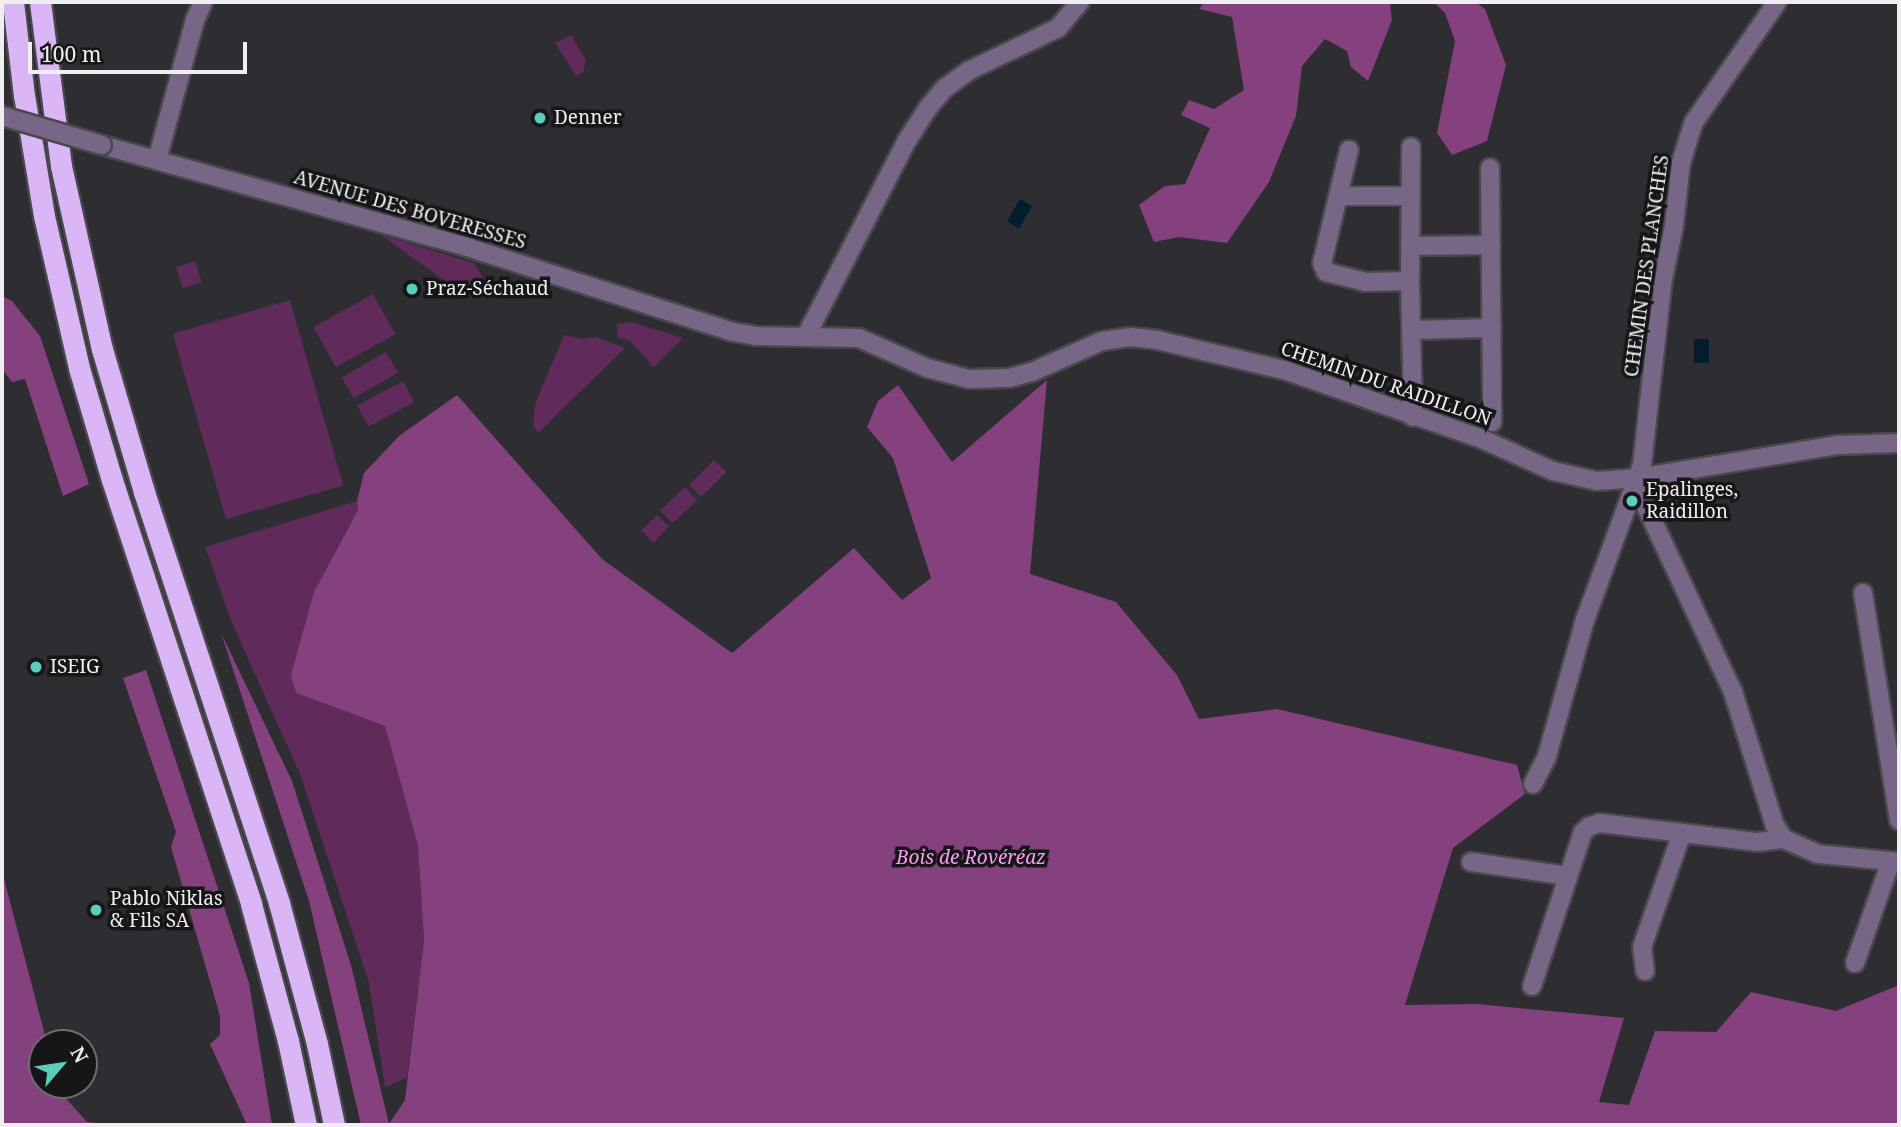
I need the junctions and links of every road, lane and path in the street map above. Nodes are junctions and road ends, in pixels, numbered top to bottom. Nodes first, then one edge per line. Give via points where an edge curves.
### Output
1 (13, 2) edge
2 (40, 2) edge
3 (203, 2) edge
4 (1080, 2) edge
5 (1777, 2) edge
6 (2, 116) edge
7 (1411, 146) dead end
8 (1349, 150) dead end
9 (157, 160) junction
10 (1490, 168) dead end
11 (1338, 196) junction
12 (1410, 196) junction
13 (1491, 245) junction
14 (1410, 246) junction
15 (1410, 281) junction
16 (1492, 328) junction
17 (1411, 330) junction
18 (806, 336) junction
19 (1413, 417) junction
20 (1492, 422) dead end
21 (1899, 443) edge
22 (1637, 482) junction
23 (1863, 593) dead end
24 (1533, 784) dead end
25 (1899, 820) edge
26 (1682, 833) junction
27 (1784, 839) junction
28 (1895, 861) edge
29 (1471, 862) dead end
30 (1568, 876) junction
31 (1855, 963) dead end
32 (1645, 971) dead end
33 (1532, 986) dead end
34 (306, 1125) edge
35 (334, 1125) edge

1 - 34 highway via 44,216 79,368 251,904
2 - 35 highway via 61,166 102,349 144,492 279,903
3 - 9 street
4 - 18 street via 1058,28 968,71 928,108
5 - 22 street, CHEMIN DES PLANCHES via 1694,122 1681,163
6 - 9 street, AVENUE DES BOVERESSES, bridge
7 - 12 street
8 - 11 street
9 - 18 street, AVENUE DES BOVERESSES via 470,248 734,332
10 - 13 street
11 - 12 street
11 - 15 street via 1322,263 1326,272 1366,282
12 - 14 street
13 - 14 street
13 - 16 street
14 - 15 street
15 - 17 street
16 - 17 street
16 - 20 street
17 - 19 street
18 - 19 street, CHEMIN DU RAIDILLON via 859,338 939,373 984,380 1042,369 1102,341 1157,340 1284,370
19 - 22 street, CHEMIN DU RAIDILLON via 1482,439 1570,476
21 - 22 street, CHEMIN DU RAIDILLON via 1838,445
22 - 24 street via 1585,620 1547,756
22 - 27 street via 1733,692 1775,826
23 - 25 street
26 - 27 street via 1758,842
26 - 30 street via 1590,826 1583,832
26 - 32 street via 1642,947
27 - 28 street via 1818,854
28 - 31 street
29 - 30 street
30 - 33 street

